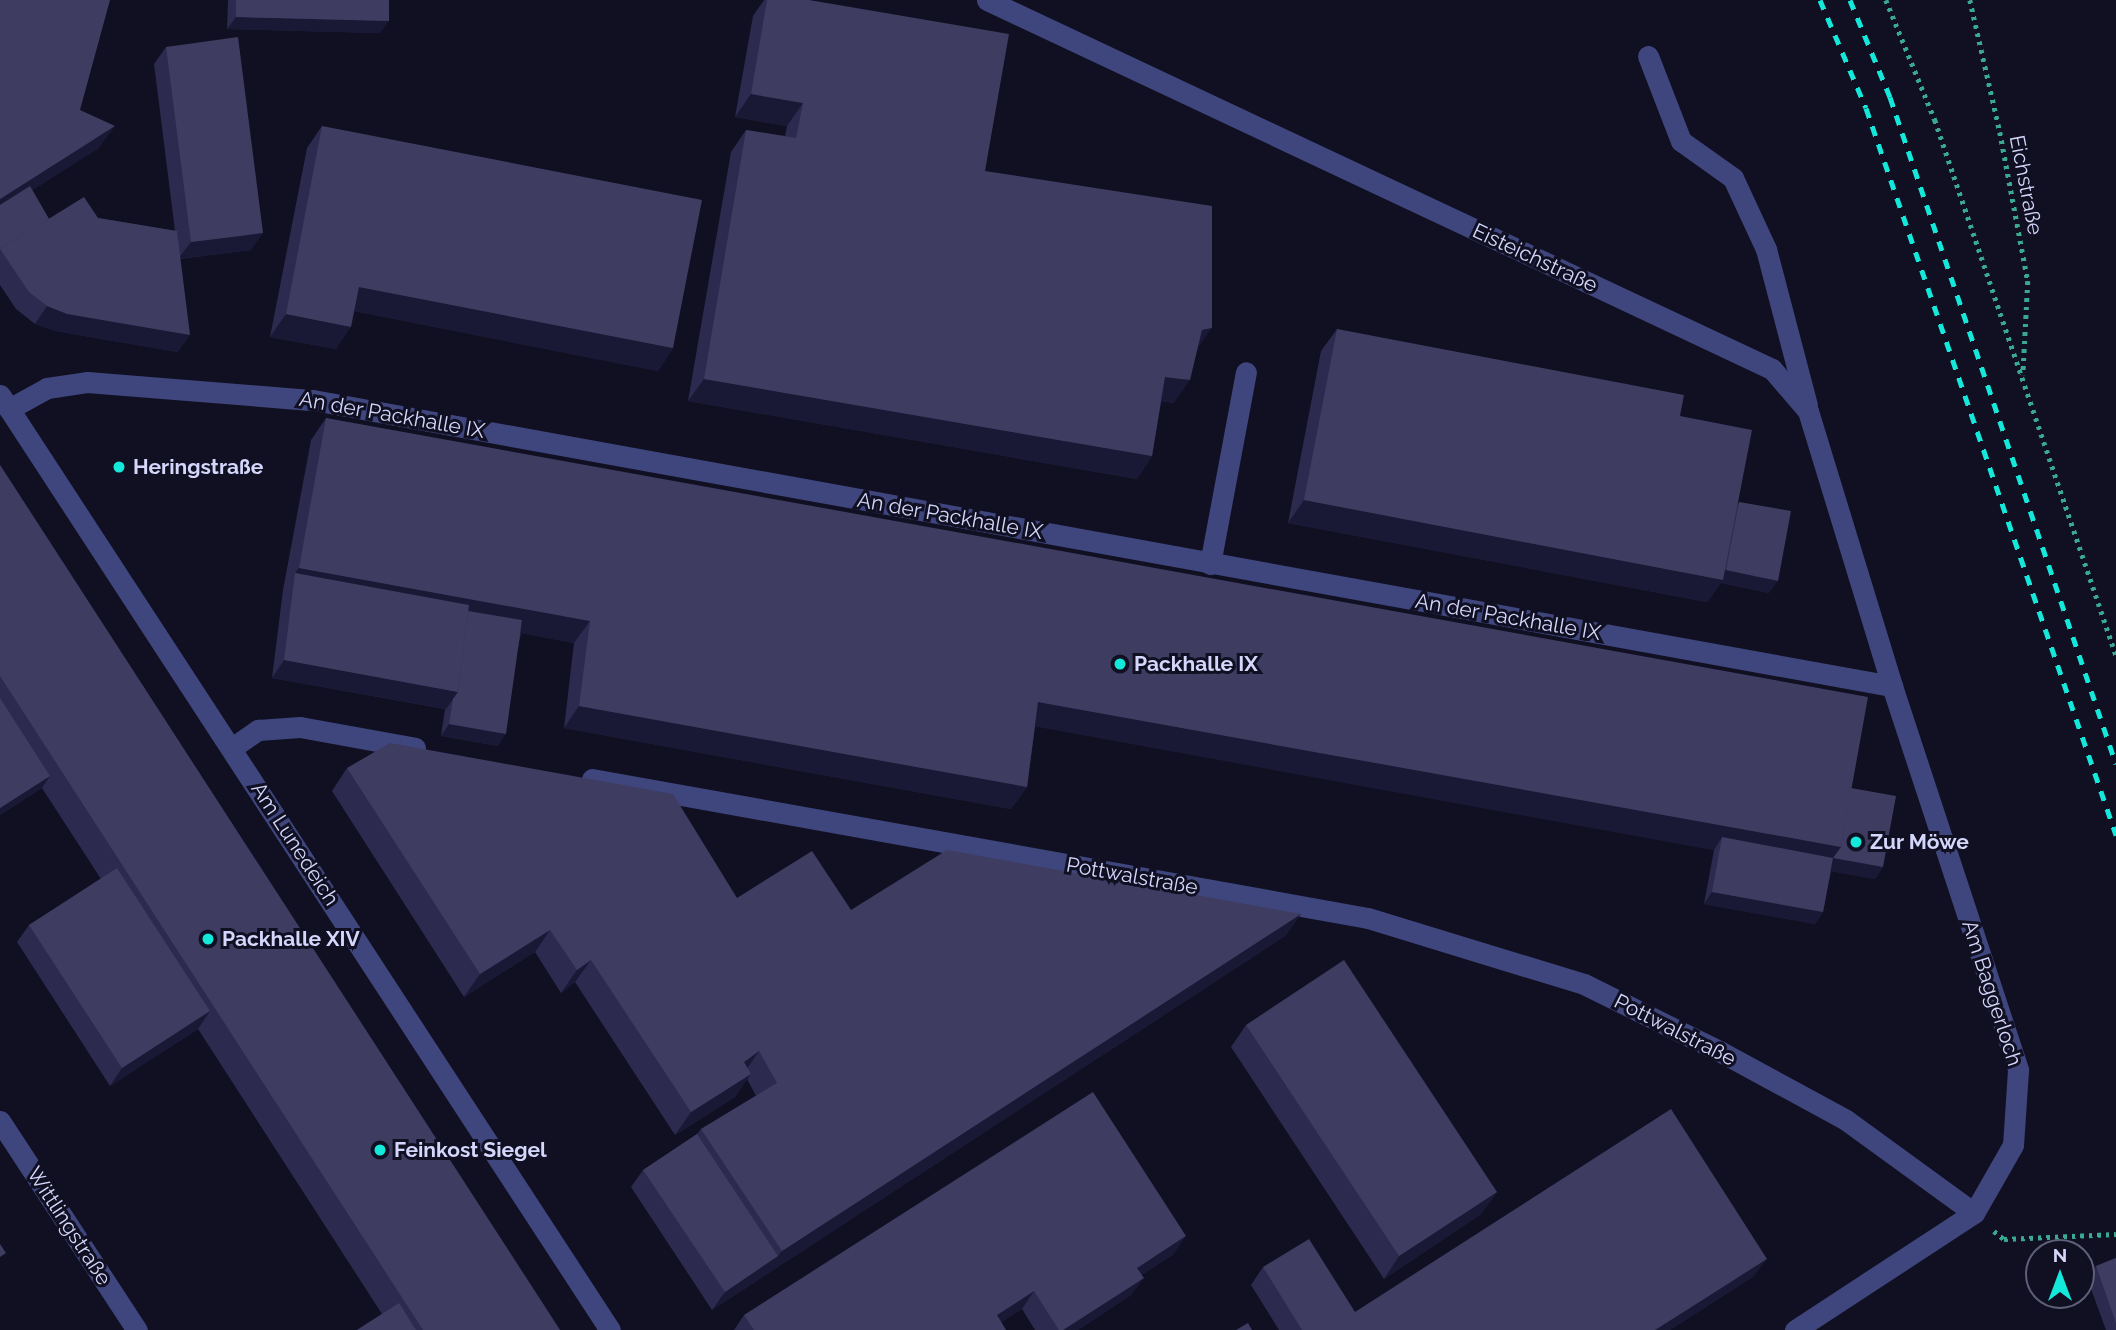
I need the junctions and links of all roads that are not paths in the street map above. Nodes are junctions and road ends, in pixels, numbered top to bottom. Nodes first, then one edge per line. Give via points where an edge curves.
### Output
1 (987, 0) edge
2 (1648, 56) dead end
3 (1246, 372) dead end
4 (5, 402) edge
5 (1808, 411) junction
6 (1210, 564) junction
7 (1892, 686) junction
8 (232, 748) junction
9 (437, 752) edge
10 (573, 776) edge
11 (0, 1121) edge
12 (1974, 1213) junction
13 (137, 1330) edge
14 (610, 1330) edge
15 (1795, 1330) edge

1 - 5 street, Eisteichstraße via 1772,369
2 - 5 street via 1681,141 1733,178 1766,249
3 - 6 street
4 - 6 street, An der Packhalle IX via 47,388 87,382 313,400
4 - 8 street, Am Lunedeich
5 - 7 street, Eisteichstraße
6 - 7 street, An der Packhalle IX
7 - 12 street, Am Baggerloch via 2018,1070 2013,1145
8 - 9 street via 258,730 300,727
8 - 14 street, Am Lunedeich
10 - 12 street, Pottwalstraße via 1367,918 1571,981 1721,1052 1846,1120
11 - 13 street, Wittlingstraße
12 - 15 street, Am Baggerloch

